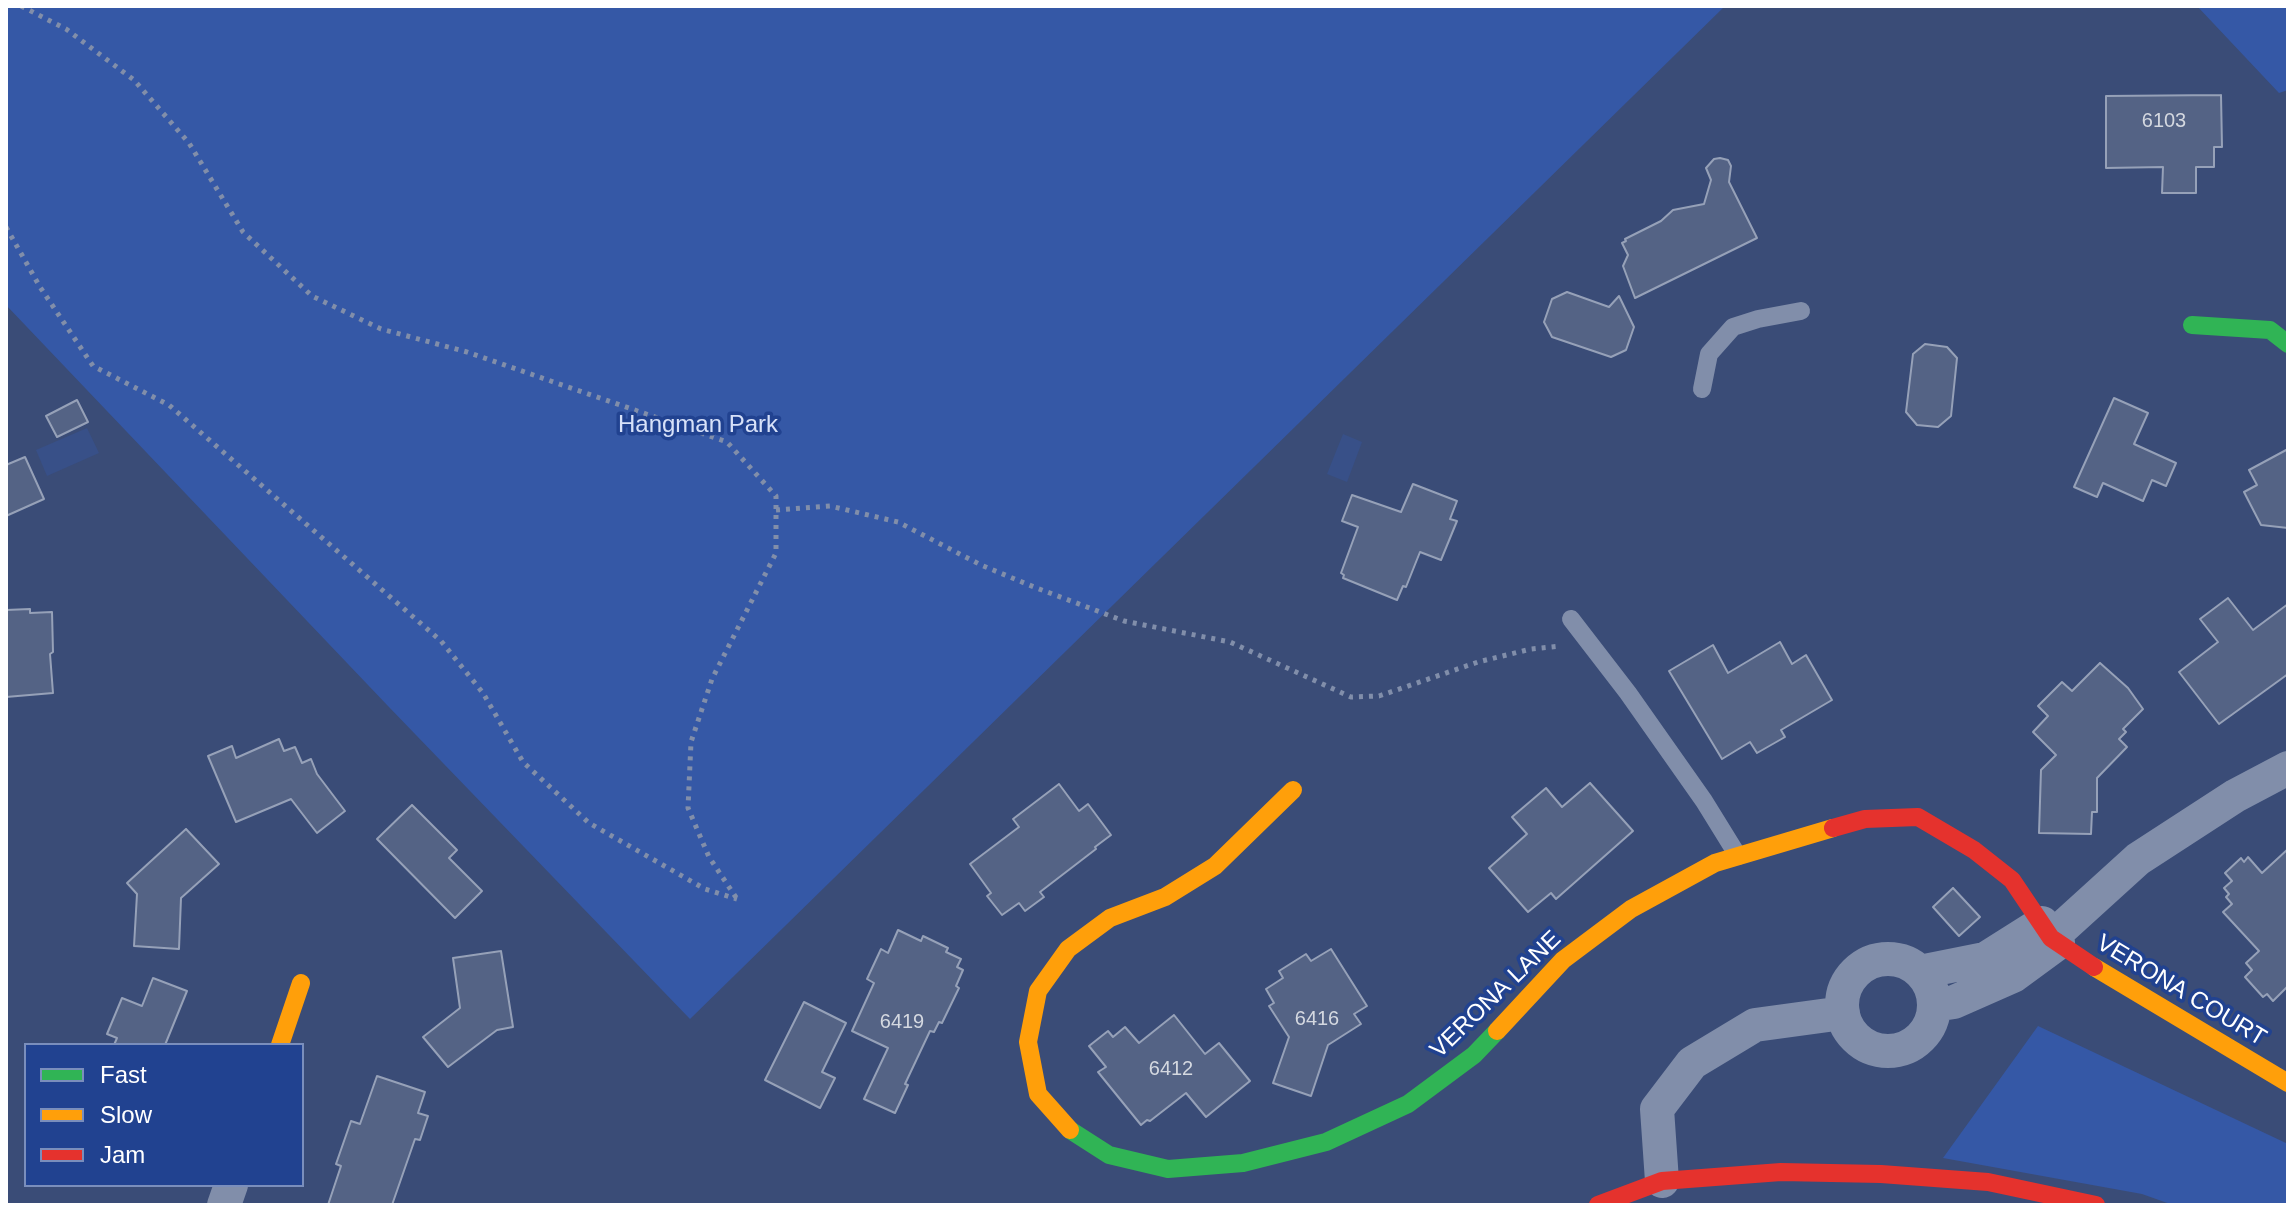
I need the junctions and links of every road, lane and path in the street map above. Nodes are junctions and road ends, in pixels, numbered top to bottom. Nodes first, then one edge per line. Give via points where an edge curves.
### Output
1 (21, 6) edge
2 (6, 227) edge
3 (1801, 311) dead end
4 (2192, 325) dead end
5 (2288, 344) edge
6 (1702, 389) dead end
7 (776, 510) junction
8 (1571, 619) dead end
9 (1594, 649) junction
10 (2288, 768) edge
11 (1293, 790) dead end
12 (1738, 856) junction
13 (2050, 935) junction
14 (1920, 972) junction
15 (301, 983) dead end
16 (1934, 1005) junction
17 (1843, 1013) junction
18 (281, 1043) edge
19 (2288, 1083) edge
20 (1662, 1181) junction
21 (1598, 1205) edge
22 (2096, 1205) edge

1 - 7 path via 66,29 134,80 189,143 243,232 312,296 381,329 467,352 727,442 776,496
2 - 7 path via 93,366 169,405 441,641 483,693 534,773 589,823 705,889 737,899 709,857 688,808 691,742 712,679 776,553
3 - 6 lane via 1733,327 1709,354
4 - 5 street via 2270,330
7 - 9 path via 830,506 898,522 1034,587 1124,621 1230,642 1351,697 1379,696 1531,649
8 - 9 lane
9 - 12 lane
10 - 13 street via 2138,859
11 - 12 street, VERONA LANE via 1215,866 1165,897 1110,918 1068,949 1038,991 1028,1042 1038,1094 1073,1133 1109,1155 1168,1169 1243,1163 1326,1142 1408,1104 1474,1055 1563,960 1631,909
12 - 13 street, VERONA LANE via 1865,819 1918,817 2012,880
13 - 14 street via 1985,959
13 - 16 street via 2013,976 1954,1002
13 - 19 street, VERONA COURT via 2112,980
14 - 16 street
14 - 17 street via 1888,959 1864,966 1848,981
15 - 18 street
16 - 17 street via 1933,1018 1920,1039 1891,1051 1859,1041
17 - 20 street via 1755,1025 1692,1063 1657,1109
20 - 21 street
20 - 22 street via 1781,1172 1881,1174 1988,1182

